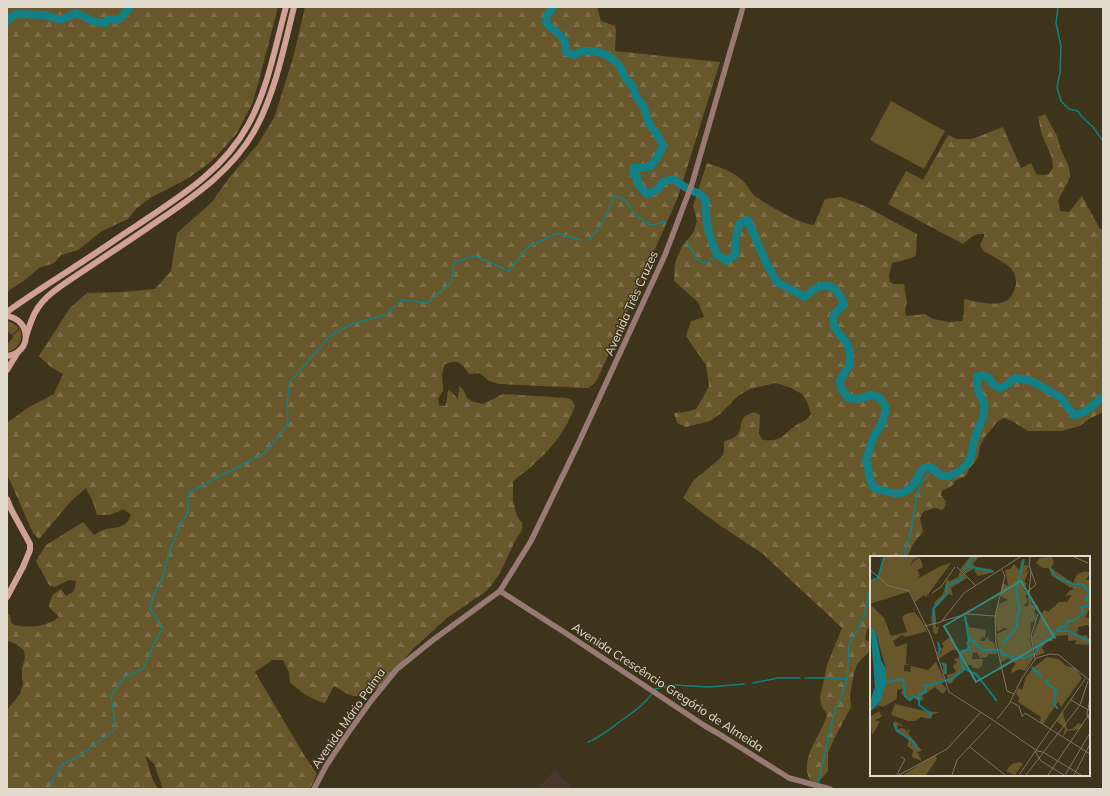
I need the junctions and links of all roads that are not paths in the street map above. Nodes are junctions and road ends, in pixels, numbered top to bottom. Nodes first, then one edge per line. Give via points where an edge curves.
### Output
1 (286, 7) edge
2 (294, 7) edge
3 (743, 7) edge
4 (7, 312) edge
5 (7, 316) edge
6 (26, 337) junction
7 (18, 352) junction
8 (7, 356) edge
9 (7, 370) edge
10 (7, 499) edge
11 (500, 591) junction
12 (7, 597) edge
13 (314, 789) edge
14 (830, 789) edge

1 - 4 main road via 256,109 247,127 219,165 172,202
2 - 6 main road via 276,77 264,110 242,150 208,186 47,296 35,311
3 - 11 street, Avenida Três Cruzes via 692,184 656,276 531,541
5 - 6 main road via 20,323
6 - 7 main road
7 - 8 main road
7 - 9 main road
10 - 12 main road via 30,544 30,550
11 - 13 street, Avenida Mário Palma via 397,669 348,734
11 - 14 street, Avenida Crescêncio Gregório de Almeida via 788,778

